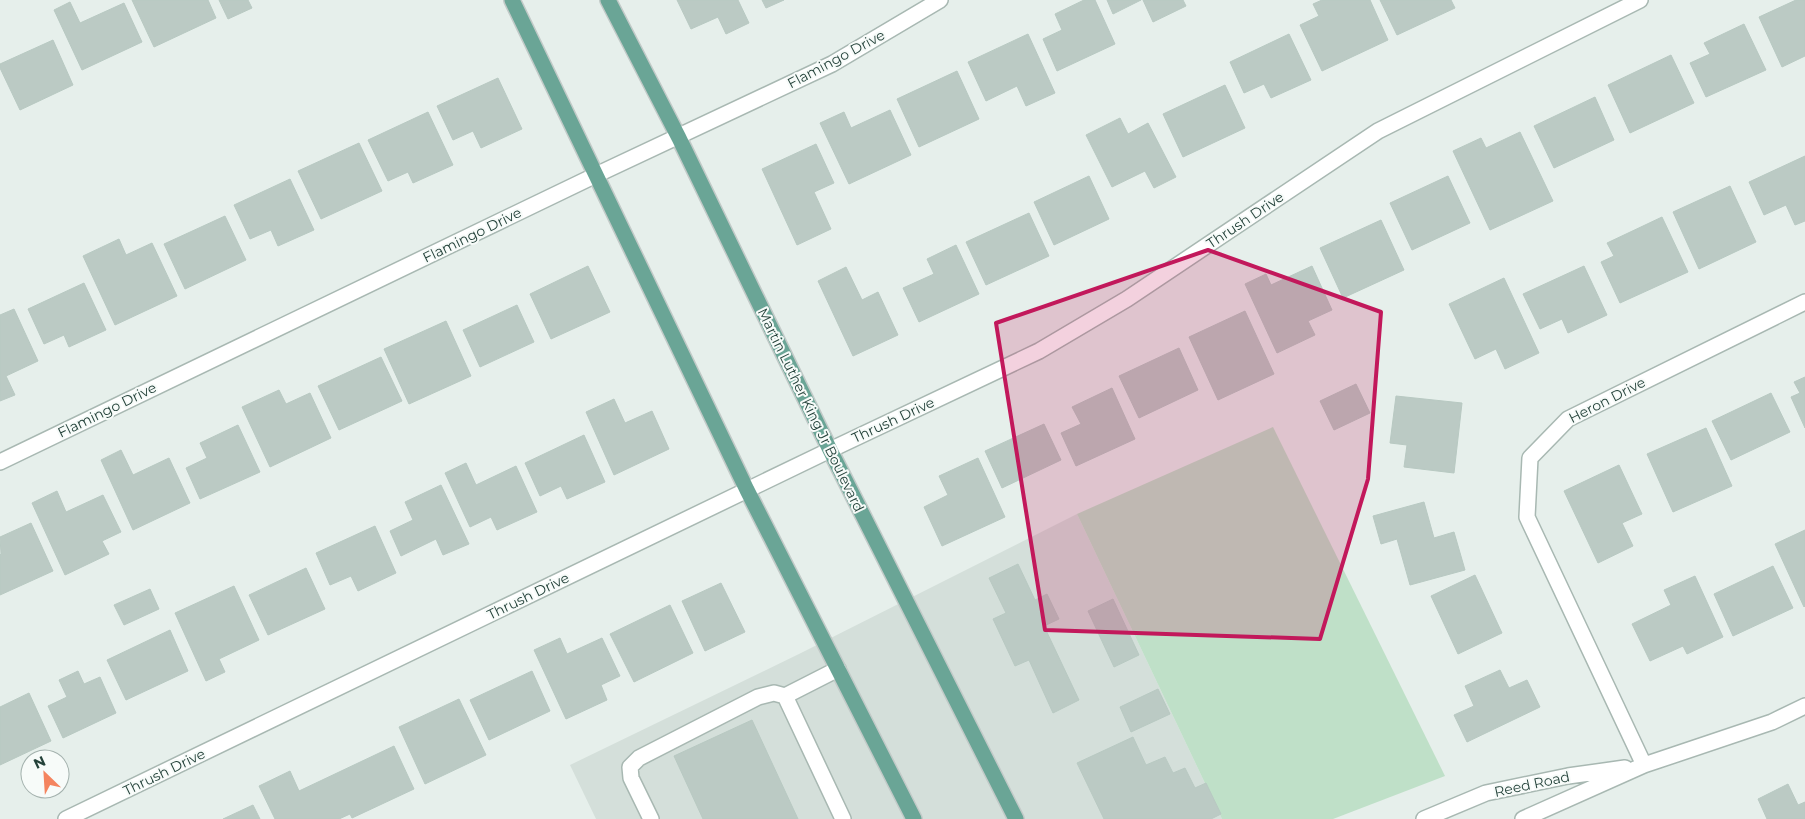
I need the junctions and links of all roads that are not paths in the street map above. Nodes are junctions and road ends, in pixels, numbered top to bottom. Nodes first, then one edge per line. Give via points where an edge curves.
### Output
1 (512, 0) edge
2 (608, 0) edge
3 (940, 0) edge
4 (1640, 0) edge
5 (679, 138) junction
6 (596, 175) junction
7 (1805, 302) edge
8 (830, 450) junction
9 (0, 462) edge
10 (747, 490) junction
11 (838, 669) junction
12 (785, 696) junction
13 (1805, 706) edge
14 (1644, 765) junction
15 (909, 817) edge
16 (66, 819) edge
17 (652, 819) edge
18 (843, 819) edge
19 (1016, 819) edge
20 (1424, 819) edge
21 (1523, 819) edge

1 - 6 main road
2 - 5 main road, Martin Luther King Jr Boulevard
3 - 5 street, Flamingo Drive via 832,64
4 - 8 street, Thrush Drive via 1378,131 1126,300 1039,351
5 - 6 street, Flamingo Drive
5 - 8 main road, Martin Luther King Jr Boulevard
6 - 9 street, Flamingo Drive
6 - 10 main road
7 - 14 street, Heron Drive via 1568,419 1530,458 1527,517
8 - 10 street, Thrush Drive
8 - 19 main road, Martin Luther King Jr Boulevard
10 - 11 main road
10 - 16 street, Thrush Drive
11 - 12 street
11 - 15 main road
12 - 17 street via 774,693 758,697 639,758 630,767 631,778
12 - 18 street
13 - 14 street, Reed Road via 1772,722
14 - 20 street, Reed Road via 1486,793
14 - 21 street, Reed Road

